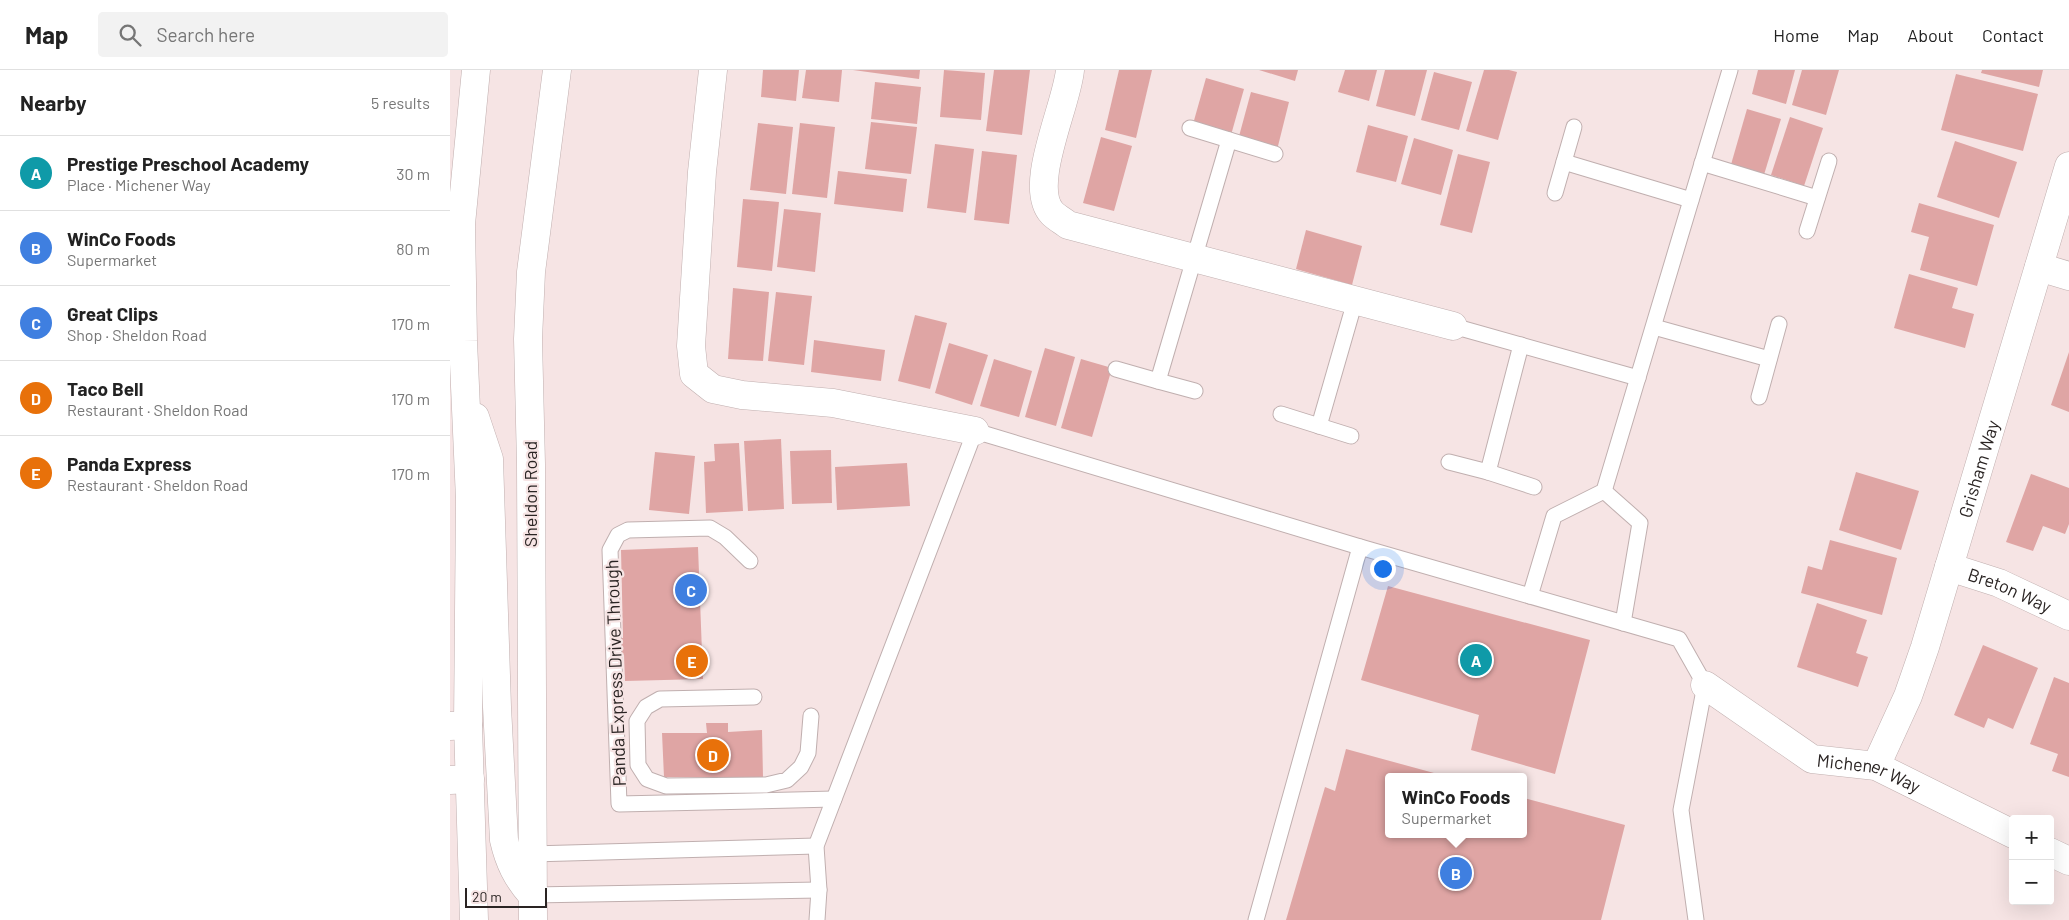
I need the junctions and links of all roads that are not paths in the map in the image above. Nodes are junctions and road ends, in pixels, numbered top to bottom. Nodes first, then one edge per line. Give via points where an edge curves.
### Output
1 (476, 70) edge
2 (557, 70) edge
3 (712, 70) edge
4 (1070, 70) edge
5 (1730, 70) edge
6 (1574, 126) dead end
7 (1190, 128) dead end
8 (1229, 140) junction
9 (1275, 154) dead end
10 (1829, 161) dead end
11 (1564, 162) junction
12 (1702, 163) junction
13 (2069, 166) edge
14 (1555, 193) dead end
15 (1817, 198) junction
16 (1691, 200) junction
17 (1807, 231) dead end
18 (1193, 259) junction
19 (2039, 267) junction
20 (2069, 276) edge
21 (1355, 301) junction
22 (1779, 324) dead end
23 (1453, 326) joint
24 (1654, 327) junction
25 (1521, 345) junction
26 (1769, 359) junction
27 (1116, 369) dead end
28 (1638, 378) junction
29 (1158, 381) junction
30 (465, 390) junction
31 (1195, 391) dead end
32 (1759, 397) dead end
33 (1281, 414) dead end
34 (1319, 426) junction
35 (975, 431) junction
36 (1350, 436) dead end
37 (1449, 462) dead end
38 (1488, 472) junction
39 (1534, 487) dead end
40 (1604, 491) junction
41 (1360, 547) junction
42 (750, 561) dead end
43 (1949, 567) junction
44 (1530, 596) junction
45 (2069, 616) edge
46 (1623, 623) junction
47 (1706, 685) junction
48 (754, 697) dead end
49 (811, 716) dead end
50 (459, 726) edge
51 (1876, 766) junction
52 (460, 779) edge
53 (834, 799) junction
54 (2009, 832) edge
55 (816, 846) junction
56 (532, 854) junction
57 (2054, 854) edge
58 (2069, 861) edge
59 (820, 890) junction
60 (533, 908) edge
61 (474, 920) edge
62 (817, 920) edge
63 (1256, 920) edge
64 (1696, 920) edge

1 - 30 street via 461,224
2 - 56 street, Sheldon Road via 531,272 528,339
3 - 35 street via 691,346 694,374 713,389 742,395 833,403
4 - 18 street via 1044,168 1043,194 1051,212 1068,225
5 - 12 lane
6 - 11 lane
7 - 8 lane
8 - 9 lane
8 - 18 lane
10 - 15 lane
11 - 14 lane
11 - 16 lane
12 - 15 lane
12 - 16 lane
13 - 19 street, Grisham Way
15 - 17 lane
16 - 24 lane
18 - 21 street
18 - 29 lane
19 - 20 street
19 - 43 street, Grisham Way
21 - 23 street
21 - 34 lane
22 - 26 lane
23 - 25 lane
24 - 26 lane
24 - 28 lane
25 - 28 lane
25 - 38 lane
26 - 32 lane
27 - 29 lane
28 - 40 lane
29 - 31 lane
30 - 50 street via 470,499
30 - 60 street via 489,459 504,840 508,858
33 - 34 lane
34 - 36 lane
35 - 41 lane
35 - 53 lane
37 - 38 lane
38 - 39 lane
40 - 44 lane via 1554,516
40 - 46 lane via 1640,523
41 - 44 lane
41 - 63 lane
42 - 53 lane, Panda Express Drive Through via 725,537 710,528 628,530 618,535 610,550 619,804
43 - 45 street, Breton Way via 1999,582
43 - 51 street, Grisham Way via 1908,696
44 - 46 lane
46 - 47 lane via 1679,639
47 - 51 street, Michener Way via 1812,759
47 - 64 lane via 1681,810
48 - 49 lane via 660,699 646,706 637,721 638,765 647,779 666,786 766,785 787,780 801,767 808,754
50 - 52 street
51 - 54 street, Michener Way
52 - 61 street
53 - 55 lane
55 - 56 lane
55 - 59 lane
56 - 60 street, Sheldon Road
57 - 58 street
59 - 60 lane
59 - 62 lane

